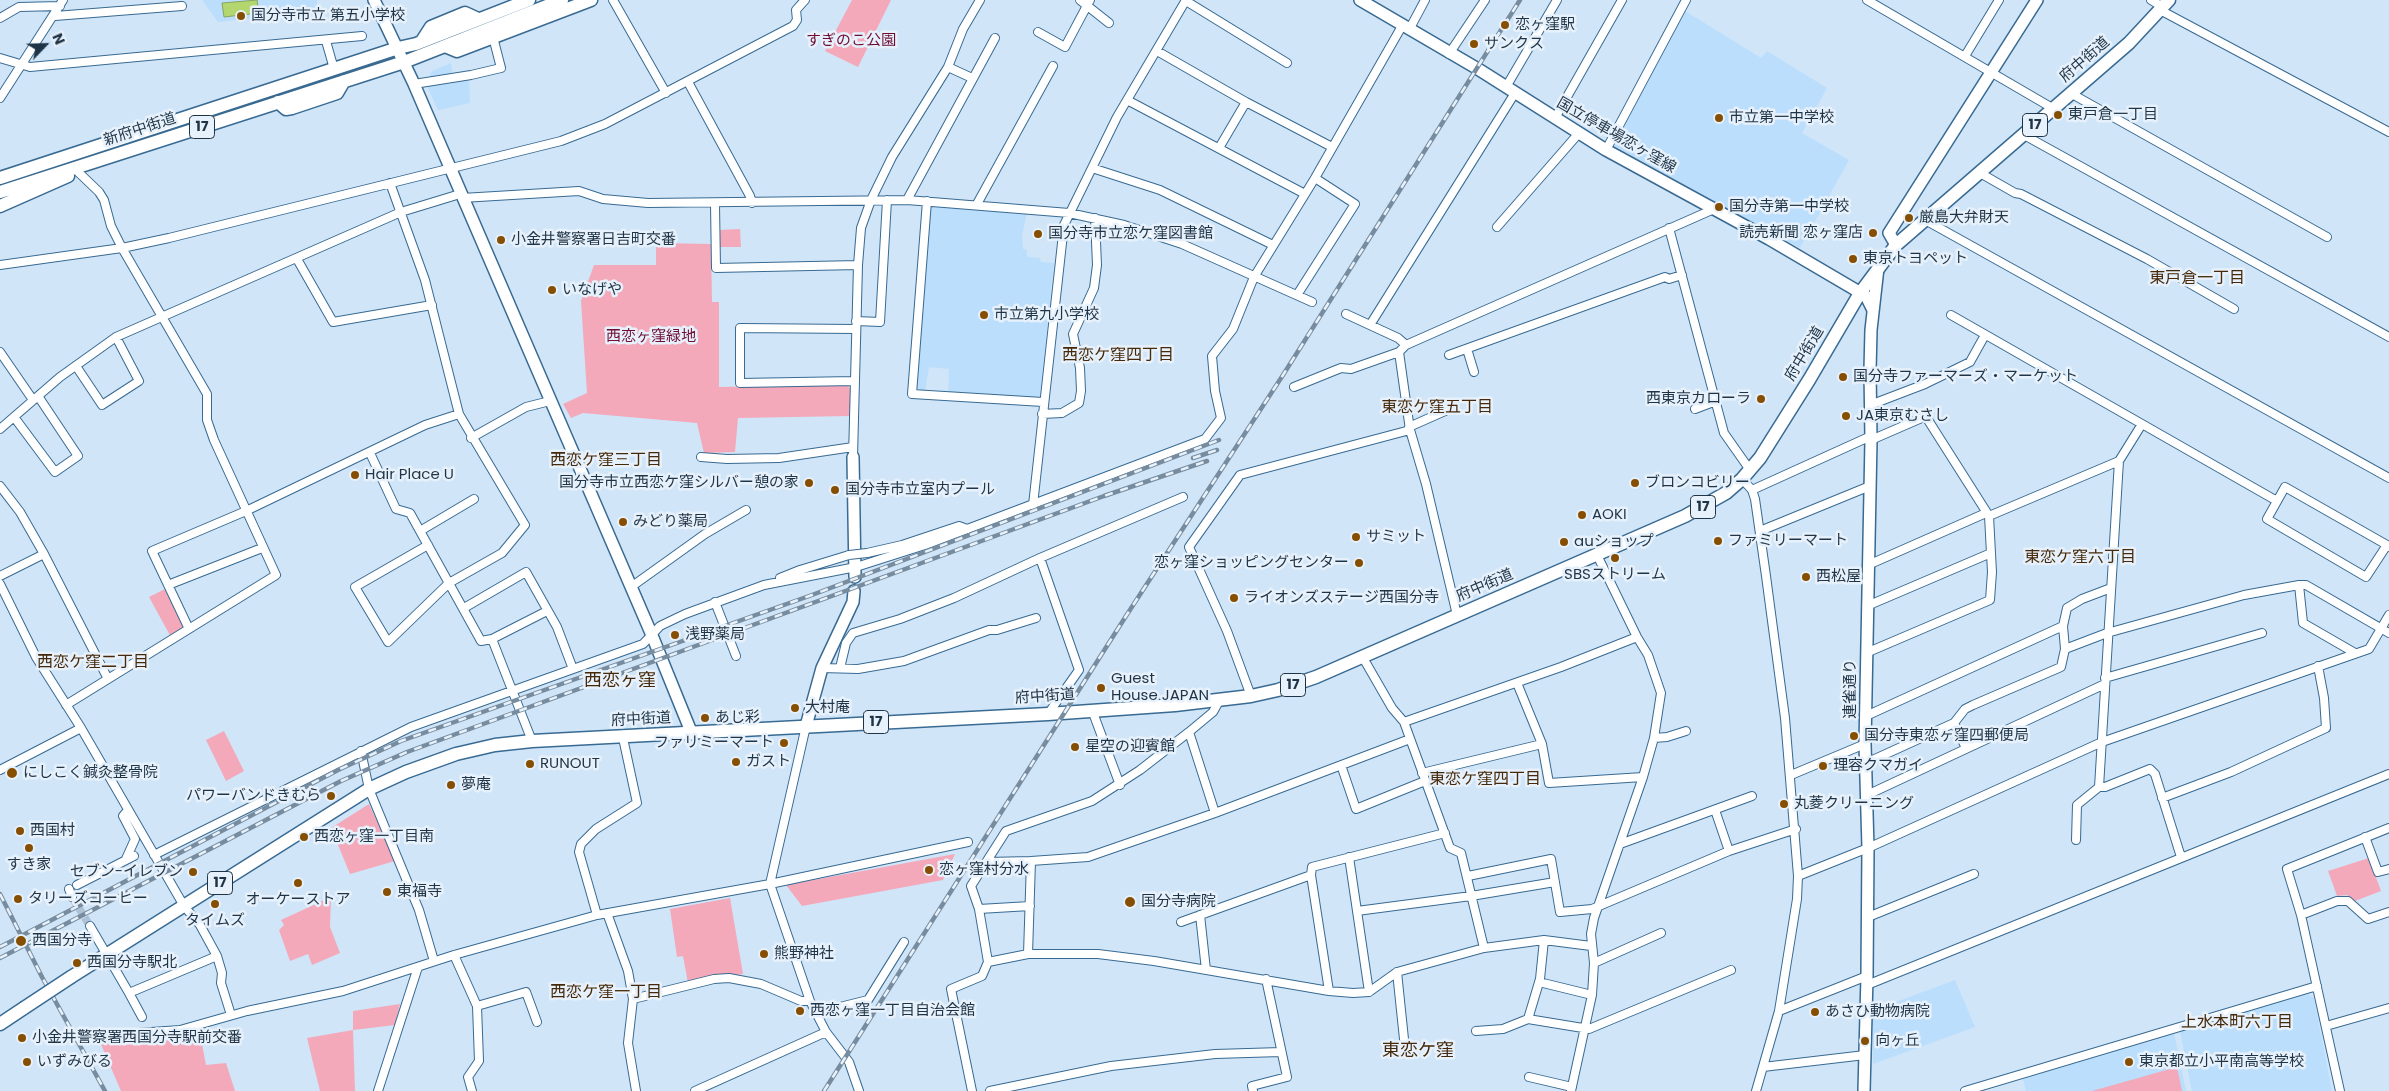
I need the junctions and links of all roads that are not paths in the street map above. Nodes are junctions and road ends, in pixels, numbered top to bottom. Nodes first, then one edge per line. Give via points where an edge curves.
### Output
1 (374, 0) edge
2 (528, 0) edge
3 (562, 0) edge
4 (590, 0) edge
5 (613, 0) edge
6 (805, 0) edge
7 (980, 0) edge
8 (1080, 0) edge
9 (1360, 0) edge
10 (1425, 0) edge
11 (1485, 0) edge
12 (1557, 0) edge
13 (1622, 0) edge
14 (1686, 0) edge
15 (1867, 0) edge
16 (1999, 0) edge
17 (2038, 0) edge
18 (2151, 0) edge
19 (1186, 1) edge
20 (1089, 2) edge
21 (61, 3) edge
22 (182, 6) dead end
23 (2164, 6) edge
24 (55, 16) junction
25 (0, 18) edge
26 (1109, 22) dead end
27 (1406, 28) junction
28 (1038, 32) dead end
29 (362, 36) dead end
30 (493, 37) junction
31 (995, 38) dead end
32 (326, 41) junction
33 (445, 46) junction
34 (398, 48) junction
35 (1156, 51) junction
36 (1448, 54) junction
37 (1964, 56) junction
38 (0, 58) edge
39 (404, 62) junction
40 (1287, 63) dead end
41 (22, 65) junction
42 (1053, 66) dead end
43 (948, 67) junction
44 (334, 69) junction
45 (1992, 72) junction
46 (972, 78) junction
47 (688, 82) junction
48 (414, 84) junction
49 (1510, 90) junction
50 (666, 93) junction
51 (2072, 94) junction
52 (0, 98) edge
53 (1127, 100) junction
54 (1246, 102) junction
55 (2054, 109) junction
56 (199, 114) junction
57 (1555, 118) junction
58 (2389, 132) edge
59 (1579, 133) junction
60 (2024, 135) junction
61 (1332, 147) junction
62 (1219, 148) junction
63 (1606, 150) junction
64 (74, 168) junction
65 (449, 168) junction
66 (1092, 168) junction
67 (1980, 173) junction
68 (3, 174) edge
69 (1315, 178) junction
70 (390, 183) junction
71 (0, 192) edge
72 (1304, 194) junction
73 (461, 196) junction
74 (871, 200) junction
75 (887, 200) junction
76 (907, 200) junction
77 (927, 201) junction
78 (715, 204) junction
79 (752, 204) junction
80 (977, 204) junction
81 (0, 206) edge
82 (1714, 209) junction
83 (401, 212) junction
84 (1068, 213) junction
85 (1095, 218) junction
86 (1925, 220) junction
87 (1497, 226) dead end
88 (1669, 228) junction
89 (2327, 237) dead end
90 (1273, 245) junction
91 (1896, 245) junction
92 (122, 248) junction
93 (297, 259) junction
94 (0, 265) edge
95 (858, 265) junction
96 (1878, 266) junction
97 (1682, 275) junction
98 (1254, 277) junction
99 (1860, 293) junction
100 (1298, 295) junction
101 (1312, 302) dead end
102 (432, 304) junction
103 (1873, 310) junction
104 (2234, 310) dead end
105 (1346, 314) dead end
106 (1951, 315) dead end
107 (162, 317) junction
108 (856, 325) junction
109 (1370, 325) junction
110 (1985, 335) junction
111 (116, 337) junction
112 (2389, 338) edge
113 (1406, 345) junction
114 (1467, 349) junction
115 (0, 352) edge
116 (1399, 352) junction
117 (1450, 355) dead end
118 (76, 366) junction
119 (1474, 372) dead end
120 (854, 381) junction
121 (1294, 387) dead end
122 (36, 398) junction
123 (550, 401) junction
124 (1716, 401) junction
125 (1043, 402) junction
126 (1870, 405) junction
127 (1454, 407) dead end
128 (1695, 410) dead end
129 (459, 414) junction
130 (1042, 414) junction
131 (14, 417) junction
132 (2, 424) edge
133 (2142, 424) junction
134 (1410, 428) junction
135 (471, 438) junction
136 (1871, 438) junction
137 (853, 452) junction
138 (370, 453) junction
139 (701, 458) dead end
140 (2119, 460) junction
141 (1746, 475) junction
142 (2389, 478) edge
143 (0, 486) edge
144 (1870, 486) junction
145 (1752, 490) junction
146 (1183, 497) dead end
147 (474, 499) dead end
148 (2277, 500) junction
149 (1034, 505) junction
150 (746, 510) dead end
151 (246, 511) junction
152 (1988, 514) junction
153 (967, 529) junction
154 (420, 531) junction
155 (1760, 531) junction
156 (428, 545) junction
157 (2388, 546) edge
158 (262, 548) junction
159 (1991, 553) junction
160 (44, 554) junction
161 (1597, 555) junction
162 (1040, 558) junction
163 (1868, 565) junction
164 (856, 572) junction
165 (0, 576) edge
166 (449, 583) junction
167 (0, 584) edge
168 (767, 584) junction
169 (168, 585) junction
170 (2299, 585) junction
171 (631, 587) junction
172 (2111, 588) junction
173 (854, 591) dead end
174 (715, 602) junction
175 (1867, 606) junction
176 (464, 608) junction
177 (547, 610) junction
178 (1457, 615) junction
179 (2389, 615) edge
180 (1036, 618) dead end
181 (2063, 626) junction
182 (189, 629) junction
183 (2381, 629) junction
184 (652, 633) junction
185 (2108, 633) junction
186 (2262, 633) dead end
187 (2389, 633) edge
188 (1637, 637) junction
189 (492, 640) junction
190 (2065, 649) junction
191 (1866, 653) junction
192 (2355, 653) junction
193 (736, 656) dead end
194 (1362, 656) junction
195 (2318, 666) junction
196 (822, 668) junction
197 (840, 668) junction
198 (573, 669) junction
199 (108, 679) junction
200 (2105, 681) junction
201 (1516, 683) junction
202 (512, 691) junction
203 (1252, 696) junction
204 (1220, 701) junction
205 (66, 705) junction
206 (1092, 710) junction
207 (1048, 714) junction
208 (1866, 716) junction
209 (1404, 722) junction
210 (1954, 723) junction
211 (806, 726) junction
212 (81, 728) junction
213 (1686, 731) dead end
214 (1189, 732) junction
215 (692, 734) junction
216 (623, 738) junction
217 (1654, 738) junction
218 (1410, 739) junction
219 (532, 741) junction
220 (2102, 742) junction
221 (1542, 744) junction
222 (1865, 744) junction
223 (1966, 748) junction
224 (361, 751) junction
225 (1866, 764) junction
226 (1340, 765) junction
227 (0, 770) edge
228 (1422, 773) junction
229 (2389, 774) edge
230 (1792, 775) junction
231 (1643, 777) junction
232 (1425, 781) junction
233 (1120, 784) junction
234 (2099, 786) junction
235 (369, 789) junction
236 (1867, 795) junction
237 (1752, 796) dead end
238 (2162, 798) junction
239 (128, 810) junction
240 (1715, 810) junction
241 (1215, 813) junction
242 (2389, 828) edge
243 (1796, 829) junction
244 (1445, 833) junction
245 (2365, 837) junction
246 (2076, 840) dead end
247 (968, 842) dead end
248 (1620, 844) junction
249 (1868, 848) junction
250 (1729, 851) junction
251 (154, 855) junction
252 (1349, 857) junction
253 (2181, 857) junction
254 (1032, 861) junction
255 (987, 862) junction
256 (2389, 869) edge
257 (1974, 874) dead end
258 (1311, 875) junction
259 (1468, 876) junction
260 (1798, 876) junction
261 (1555, 882) junction
262 (770, 884) junction
263 (77, 885) dead end
264 (69, 889) dead end
265 (1471, 896) junction
266 (72, 897) tunnel mouth
267 (184, 906) junction
268 (1030, 906) junction
269 (1599, 906) junction
270 (978, 909) junction
271 (1357, 911) junction
272 (2389, 912) edge
273 (606, 913) junction
274 (596, 915) junction
275 (1200, 915) junction
276 (2301, 915) junction
277 (1868, 917) junction
278 (1181, 922) dead end
279 (90, 926) tunnel mouth
280 (1661, 934) dead end
281 (1544, 940) junction
282 (904, 942) dead end
283 (1591, 946) junction
284 (1484, 948) junction
285 (106, 954) junction
286 (1028, 954) junction
287 (454, 955) junction
288 (217, 956) junction
289 (434, 962) junction
290 (988, 962) junction
291 (1594, 963) junction
292 (418, 967) junction
293 (1206, 970) junction
294 (1731, 970) dead end
295 (1397, 972) junction
296 (1266, 979) junction
297 (1867, 981) junction
298 (1539, 982) junction
299 (2317, 986) junction
300 (1329, 991) junction
301 (1369, 992) junction
302 (129, 993) junction
303 (1592, 994) junction
304 (632, 999) junction
305 (810, 1001) junction
306 (477, 1006) junction
307 (2389, 1008) edge
308 (1779, 1011) junction
309 (816, 1013) junction
310 (232, 1015) junction
311 (142, 1017) dead end
312 (1528, 1019) junction
313 (537, 1022) dead end
314 (0, 1024) edge
315 (2326, 1026) junction
316 (1584, 1029) junction
317 (1476, 1031) dead end
318 (826, 1032) junction
319 (109, 1035) dead end
320 (1404, 1040) dead end
321 (1281, 1052) junction
322 (1865, 1055) junction
323 (1763, 1067) junction
324 (1529, 1077) dead end
325 (1571, 1089) edge
326 (378, 1091) edge
327 (472, 1091) edge
328 (636, 1091) edge
329 (695, 1091) edge
330 (859, 1091) edge
331 (972, 1091) edge
332 (990, 1091) edge
333 (1253, 1091) edge
334 (1756, 1091) edge
335 (1864, 1091) edge
336 (1965, 1091) edge
337 (2340, 1091) edge

1 - 34 main road
2 - 34 main road, 新府中街道 / 17
3 - 33 main road, 新府中街道 / 17
4 - 30 main road
5 - 50 street
6 - 47 street via 796,10 793,26
7 - 43 street via 963,29
8 - 20 street
9 - 27 main road, 国立停車場恋ヶ窪線
10 - 27 street
11 - 36 street
12 - 49 street
13 - 57 street
14 - 63 street
15 - 37 street
16 - 37 street
17 - 45 main road
18 - 23 street
19 - 35 street
19 - 40 street
20 - 26 street
20 - 28 street via 1065,46
21 - 24 street
21 - 25 street via 19,7
22 - 24 street
23 - 51 main road, 府中街道 / 17 via 2130,43
23 - 58 street
24 - 41 street
27 - 36 main road, 国立停車場恋ヶ窪線
27 - 61 street
29 - 32 street
30 - 33 main road via 457,51
30 - 48 street via 501,68
31 - 46 street
32 - 41 street via 30,67
32 - 44 street
33 - 39 main road, 新府中街道 / 17
34 - 39 main road
34 - 44 main road, 新府中街道 / 17
35 - 53 street
35 - 54 street
36 - 49 main road, 国立停車場恋ヶ窪線
37 - 45 street
38 - 41 street
39 - 48 main road
39 - 56 main road, 新府中街道 / 17 via 391,60 269,99
39 - 64 main road, 新府中街道 / 17
41 - 52 street
42 - 80 street
43 - 46 street
43 - 74 street via 892,157
44 - 56 main road, 新府中街道 / 17
45 - 55 street
45 - 91 main road via 1889,232
46 - 76 street
47 - 50 street
47 - 79 street
48 - 65 main road
49 - 57 main road, 国立停車場恋ヶ窪線
49 - 109 street
50 - 65 street via 561,142
51 - 55 main road, 府中街道 / 17
51 - 89 street
53 - 62 street
53 - 66 street
54 - 61 street
54 - 62 street
55 - 60 main road, 府中街道 / 17
56 - 68 main road, 新府中街道 / 17
57 - 59 main road, 国立停車場恋ヶ窪線
59 - 63 main road, 国立停車場恋ヶ窪線
59 - 87 street
60 - 67 main road, 府中街道 / 17
60 - 112 street
61 - 69 street
62 - 72 street
63 - 82 main road, 国立停車場恋ヶ窪線
64 - 71 main road, 新府中街道 / 17
64 - 81 main road, 17 via 66,178
64 - 92 street via 104,200 111,226
65 - 70 street
65 - 73 main road
66 - 84 street
66 - 90 street via 1160,190
67 - 86 main road, 府中街道 / 17
67 - 104 street via 2147,259
69 - 72 street
69 - 100 street via 1355,204
70 - 83 street
70 - 92 street
72 - 90 street
73 - 78 street via 579,191 603,199 648,204
73 - 83 street
73 - 123 main road
74 - 75 street
74 - 79 street
74 - 95 street via 861,228
75 - 76 street
75 - 108 street via 880,322
76 - 77 street
77 - 80 street
77 - 125 street via 912,394
78 - 79 street
78 - 95 street via 716,268
80 - 84 street
82 - 88 street
82 - 99 main road, 国立停車場恋ヶ窪線
83 - 93 street
83 - 102 street
84 - 85 street
84 - 125 street
85 - 98 street via 1182,244
85 - 130 street via 1097,265 1094,288 1073,334 1080,368 1079,403 1062,414
86 - 91 main road, 府中街道 / 17
86 - 142 street
88 - 97 street
88 - 113 street
90 - 98 street
91 - 96 main road, 府中街道 / 17
92 - 94 street
92 - 107 street
93 - 102 street via 333,322
93 - 107 street
95 - 108 street
96 - 99 main road, 府中街道 / 17
96 - 103 main road, 連雀通り
97 - 114 street via 1665,277
97 - 124 street
98 - 100 street
98 - 149 street via 1233,329 1212,356 1214,391 1221,418 1205,439
99 - 103 main road
99 - 141 main road, 府中街道 / 17 via 1809,380
100 - 101 street
102 - 129 street
103 - 126 main road, 連雀通り
105 - 109 street
106 - 110 street
107 - 111 street
107 - 151 street via 206,394 207,420
108 - 120 street
108 - 120 street via 740,328 740,383
109 - 113 street
110 - 126 street via 1970,362
110 - 133 street
111 - 118 street
111 - 118 street via 139,381 102,405
113 - 116 street
114 - 117 street
114 - 119 street
115 - 122 street
116 - 121 street via 1351,369 1341,368
116 - 134 street
118 - 122 street
120 - 137 street
122 - 131 street
122 - 131 street via 78,456 55,472
123 - 135 street via 526,408
123 - 171 main road
124 - 128 street
124 - 141 street via 1724,433
125 - 130 street
126 - 136 main road, 連雀通り
127 - 134 street
129 - 135 street
129 - 138 street via 425,425
130 - 149 street
131 - 132 street
133 - 140 street
133 - 148 street
134 - 178 street
134 - 203 street via 1240,475 1188,547
135 - 166 street via 525,525 502,553
136 - 144 main road, 連雀通り
136 - 145 street
136 - 152 street via 1924,417
137 - 139 street via 779,458
137 - 164 main road
138 - 151 street
138 - 154 street via 396,509 410,513
140 - 152 street
140 - 172 street
141 - 145 street
141 - 161 main road, 府中街道 / 17 via 1708,504
143 - 160 street via 20,512
144 - 155 street
144 - 163 main road, 連雀通り
145 - 155 street
146 - 162 street
147 - 154 street
148 - 157 street via 2285,487
148 - 157 street via 2267,519 2366,577
149 - 153 street
150 - 171 street via 705,534
151 - 158 street
151 - 169 street via 152,551
152 - 159 street
152 - 163 street
153 - 164 street
153 - 168 street, bridge via 959,526 888,549 849,555
154 - 156 street
155 - 230 street
156 - 166 street
156 - 166 street via 355,587 388,642
158 - 169 street
158 - 182 street via 276,575
159 - 175 street
159 - 191 street via 1990,600
160 - 165 street
160 - 199 street
161 - 178 main road, 府中街道 / 17
161 - 188 street
162 - 197 street via 954,598 853,633 846,643
162 - 207 street via 1079,670
163 - 175 main road, 連雀通り
164 - 168 street
166 - 176 street
167 - 205 street via 30,647
168 - 174 street
169 - 182 street
170 - 183 street via 2306,585
170 - 185 street via 2244,595
170 - 192 street via 2303,624
171 - 184 main road
172 - 181 street via 2067,608
172 - 185 street
173 - 196 main road via 853,602
174 - 184 street via 660,626
174 - 193 street
175 - 191 main road, 連雀通り
176 - 177 street via 526,572
176 - 189 street via 481,641
177 - 189 street
177 - 198 street
178 - 194 main road, 府中街道 / 17
179 - 183 street
180 - 197 street via 989,630 904,661 858,669
181 - 190 street
181 - 208 street
182 - 199 street
183 - 187 street
183 - 192 street via 2369,649
184 - 198 street via 643,644
184 - 215 main road
185 - 190 street
185 - 200 street
186 - 200 street
188 - 201 street
188 - 217 street via 1648,655 1661,693
189 - 202 street
190 - 210 street via 2062,668 1965,709
191 - 208 main road, 連雀通り
192 - 195 street
194 - 203 main road, 府中街道 / 17 via 1310,679
194 - 209 street via 1392,708
195 - 220 street
195 - 238 street via 2326,728 2231,772
196 - 197 street
196 - 211 main road
198 - 202 street
199 - 205 street
200 - 220 street
200 - 223 street
201 - 209 street
201 - 221 street
202 - 219 street
202 - 224 street via 411,726
203 - 204 main road, 府中街道 / 17
204 - 206 main road, 府中街道 / 17
204 - 214 street via 1213,712
205 - 212 street
206 - 207 main road, 府中街道 / 17
206 - 233 street
207 - 211 main road, 府中街道 / 17
208 - 222 main road, 連雀通り
209 - 218 street
210 - 223 street
210 - 225 street
211 - 215 main road, 府中街道 / 17
211 - 262 street
212 - 227 street
212 - 239 street
213 - 217 street
214 - 233 street
214 - 241 street
215 - 216 main road, 府中街道 / 17
216 - 219 main road, 府中街道 / 17
216 - 274 street via 636,803 596,829 581,844 579,852
217 - 231 street
218 - 226 street
218 - 228 street
219 - 235 main road, 府中街道 / 17 via 456,754
220 - 234 street
220 - 249 street
221 - 228 street
221 - 231 street via 1549,783
222 - 225 main road, 連雀通り
222 - 230 street
223 - 236 street
224 - 235 street
224 - 251 street
225 - 236 main road, 連雀通り
226 - 232 street via 1356,808
226 - 241 street
228 - 232 street
229 - 253 street
230 - 243 street
231 - 248 street
232 - 244 street
233 - 255 street via 1076,808 1006,831
234 - 238 street via 2105,787 2150,769 2155,774
234 - 246 street via 2077,805
235 - 267 main road, 府中街道 / 17
235 - 289 street via 419,910
236 - 249 main road, 連雀通り
237 - 240 street
238 - 253 street
239 - 251 street
239 - 263 street via 123,816 134,839 130,857
240 - 248 street
240 - 250 street
241 - 254 street via 1088,858
242 - 245 street
243 - 250 street
243 - 260 street
244 - 252 street
244 - 259 street via 1450,848 1461,853
245 - 256 street via 2378,872
245 - 276 street via 2287,869
247 - 262 street
248 - 269 street
249 - 260 street
249 - 277 main road, 連雀通り
250 - 269 street
251 - 267 street
252 - 258 street via 1312,868
252 - 271 street
253 - 297 street
254 - 255 street
254 - 268 street
255 - 270 street via 971,886
257 - 277 street
258 - 275 street
258 - 300 street
259 - 261 street via 1551,859
259 - 265 street
260 - 308 street
261 - 265 street
261 - 269 street via 1560,912
262 - 273 street
262 - 305 street
264 - 266 street
265 - 271 street
265 - 284 street
267 - 285 main road, 府中街道 / 17
267 - 288 street via 200,925
268 - 270 street
268 - 286 street
269 - 283 street via 1594,918
270 - 290 street
271 - 301 street
272 - 276 street via 2368,919 2348,901 2337,901
273 - 274 street
273 - 304 street via 628,971
274 - 287 street
275 - 278 street
275 - 293 street
276 - 299 street
277 - 297 main road, 連雀通り
279 - 285 street
280 - 291 street
281 - 283 street
281 - 284 street
281 - 298 street
282 - 309 street via 868,1000
283 - 291 street
284 - 295 street
285 - 302 street
285 - 314 main road, 府中街道 / 17, bridge
286 - 290 street
286 - 293 street via 1098,954
287 - 289 street
287 - 306 street
288 - 302 street
288 - 310 street via 221,983
289 - 292 street
290 - 331 street via 982,976 951,989
291 - 303 street
292 - 310 street via 343,991
292 - 326 street
293 - 296 street
294 - 316 street
295 - 301 street
295 - 320 street
296 - 300 street
296 - 321 street
297 - 308 street
297 - 322 main road, 連雀通り
298 - 303 street
298 - 312 street
299 - 315 street
299 - 336 street
300 - 301 street
302 - 311 street
303 - 316 street
304 - 305 street via 729,978 761,984 800,1001
304 - 328 street via 628,1043
305 - 309 street
306 - 313 street via 526,992
306 - 327 street via 479,1061 468,1077
307 - 315 street
308 - 323 street
309 - 318 street
310 - 319 street via 180,1030
312 - 316 street
312 - 317 street via 1504,1029
315 - 337 street
316 - 325 street
318 - 329 street
318 - 330 street via 846,1057
321 - 332 street via 1215,1054 1111,1066
321 - 333 street via 1287,1077 1252,1086
322 - 323 street
322 - 335 main road, 連雀通り
323 - 334 street
324 - 325 street

